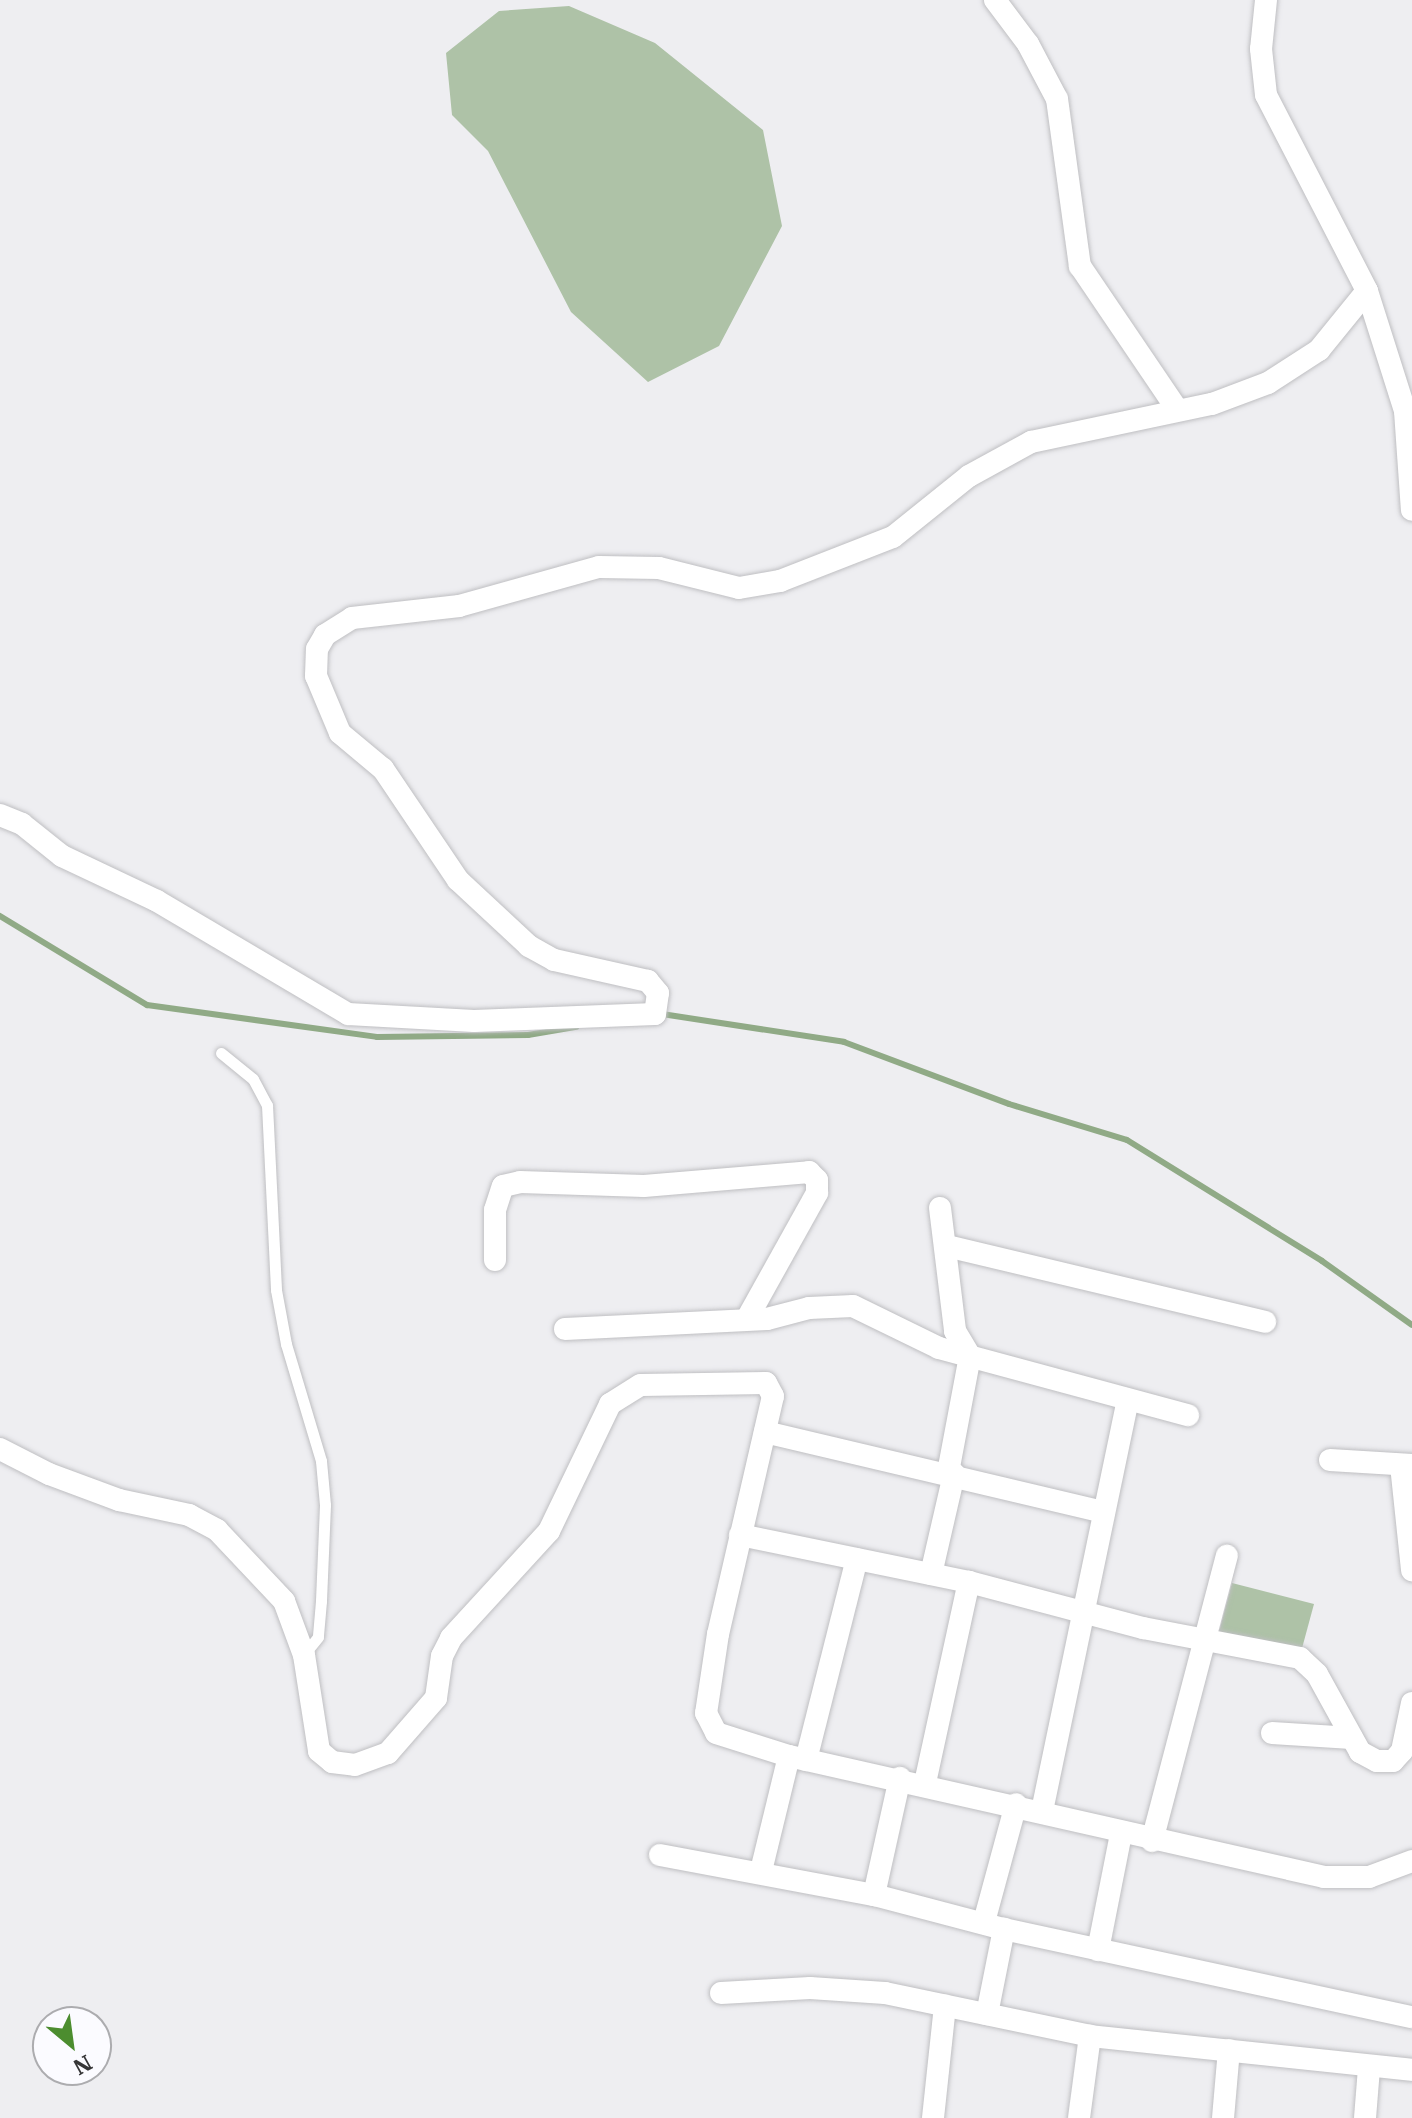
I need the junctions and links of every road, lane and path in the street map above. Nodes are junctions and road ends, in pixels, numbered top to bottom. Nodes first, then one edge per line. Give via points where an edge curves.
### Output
1 (995, 0) edge
2 (1266, 0) edge
3 (1367, 291) junction
4 (1176, 408) junction
5 (1412, 510) edge
6 (0, 815) edge
7 (221, 1053) dead end
8 (940, 1208) dead end
9 (947, 1246) junction
10 (495, 1260) dead end
11 (747, 1319) junction
12 (1265, 1322) dead end
13 (565, 1329) dead end
14 (970, 1356) junction
15 (1128, 1400) junction
16 (1188, 1415) dead end
17 (765, 1432) junction
18 (0, 1449) edge
19 (1330, 1460) dead end
20 (1406, 1465) edge
21 (951, 1473) junction
22 (1103, 1512) junction
23 (740, 1535) junction
24 (1227, 1556) dead end
25 (857, 1559) junction
26 (1412, 1570) edge
27 (931, 1574) junction
28 (969, 1582) junction
29 (1084, 1613) junction
30 (1204, 1640) junction
31 (304, 1655) junction
32 (1412, 1703) edge
33 (1272, 1733) dead end
34 (1352, 1738) junction
35 (797, 1758) junction
36 (900, 1778) junction
37 (925, 1783) junction
38 (1016, 1804) junction
39 (1042, 1811) junction
40 (1121, 1834) junction
41 (1152, 1841) junction
42 (660, 1855) dead end
43 (1412, 1861) edge
44 (761, 1871) junction
45 (874, 1895) junction
46 (994, 1926) junction
47 (1098, 1950) junction
48 (721, 1993) dead end
49 (945, 2006) junction
50 (987, 2014) junction
51 (1412, 2017) edge
52 (1090, 2036) junction
53 (1229, 2050) junction
54 (1369, 2068) junction
55 (1412, 2070) edge
56 (933, 2118) edge
57 (1079, 2118) edge
58 (1223, 2118) edge
59 (1365, 2118) edge

1 - 4 street via 1028,44 1057,99 1080,266
2 - 3 street via 1261,49 1266,95
3 - 4 street via 1319,350 1296,368 1212,404
3 - 5 street via 1405,411
4 - 6 street via 1031,442 969,476 893,537 760,586 739,588 659,568 599,567 459,606 352,618 325,635 317,649 316,676 340,733 383,769 458,880 529,946 554,960 648,981 658,993 655,1014 474,1021 348,1014 157,901 62,856 22,824
7 - 31 lane via 253,1079 267,1105 280,1317 321,1461 325,1505 318,1637
8 - 9 street
9 - 12 street
9 - 14 street via 955,1331
10 - 11 street via 495,1210 503,1186 644,1186 809,1172 817,1180 817,1193
11 - 13 street
11 - 14 street via 853,1306 922,1342
14 - 15 street
14 - 21 street
15 - 16 street
15 - 22 street
17 - 21 street
17 - 23 street
17 - 31 street via 773,1396 766,1383 641,1385 610,1404 549,1531 451,1638 442,1656 436,1698 388,1753 348,1766 323,1756 314,1739
18 - 31 street via 119,1500 210,1524 279,1592
19 - 20 street
20 - 26 street
21 - 22 street
21 - 27 street
22 - 29 street
23 - 25 street
23 - 35 street via 713,1664 708,1725 729,1739
24 - 30 street
25 - 27 street
25 - 35 street
27 - 28 street
28 - 29 street
28 - 37 street
29 - 30 street
29 - 39 street
30 - 34 street via 1300,1658 1317,1674
30 - 41 street
32 - 34 street via 1397,1758 1385,1762 1366,1757
33 - 34 street
35 - 36 street
35 - 44 street
36 - 37 street
36 - 45 street
37 - 38 street
38 - 39 street
38 - 46 street
39 - 40 street
40 - 41 street
40 - 47 street
41 - 43 street via 1345,1880
42 - 44 street
44 - 45 street
45 - 46 street
46 - 47 street
46 - 50 street
47 - 51 street
48 - 49 street via 810,1988 885,1993
49 - 50 street
49 - 56 street
50 - 52 street
52 - 53 street
52 - 57 street
53 - 54 street
53 - 58 street
54 - 55 street
54 - 59 street

